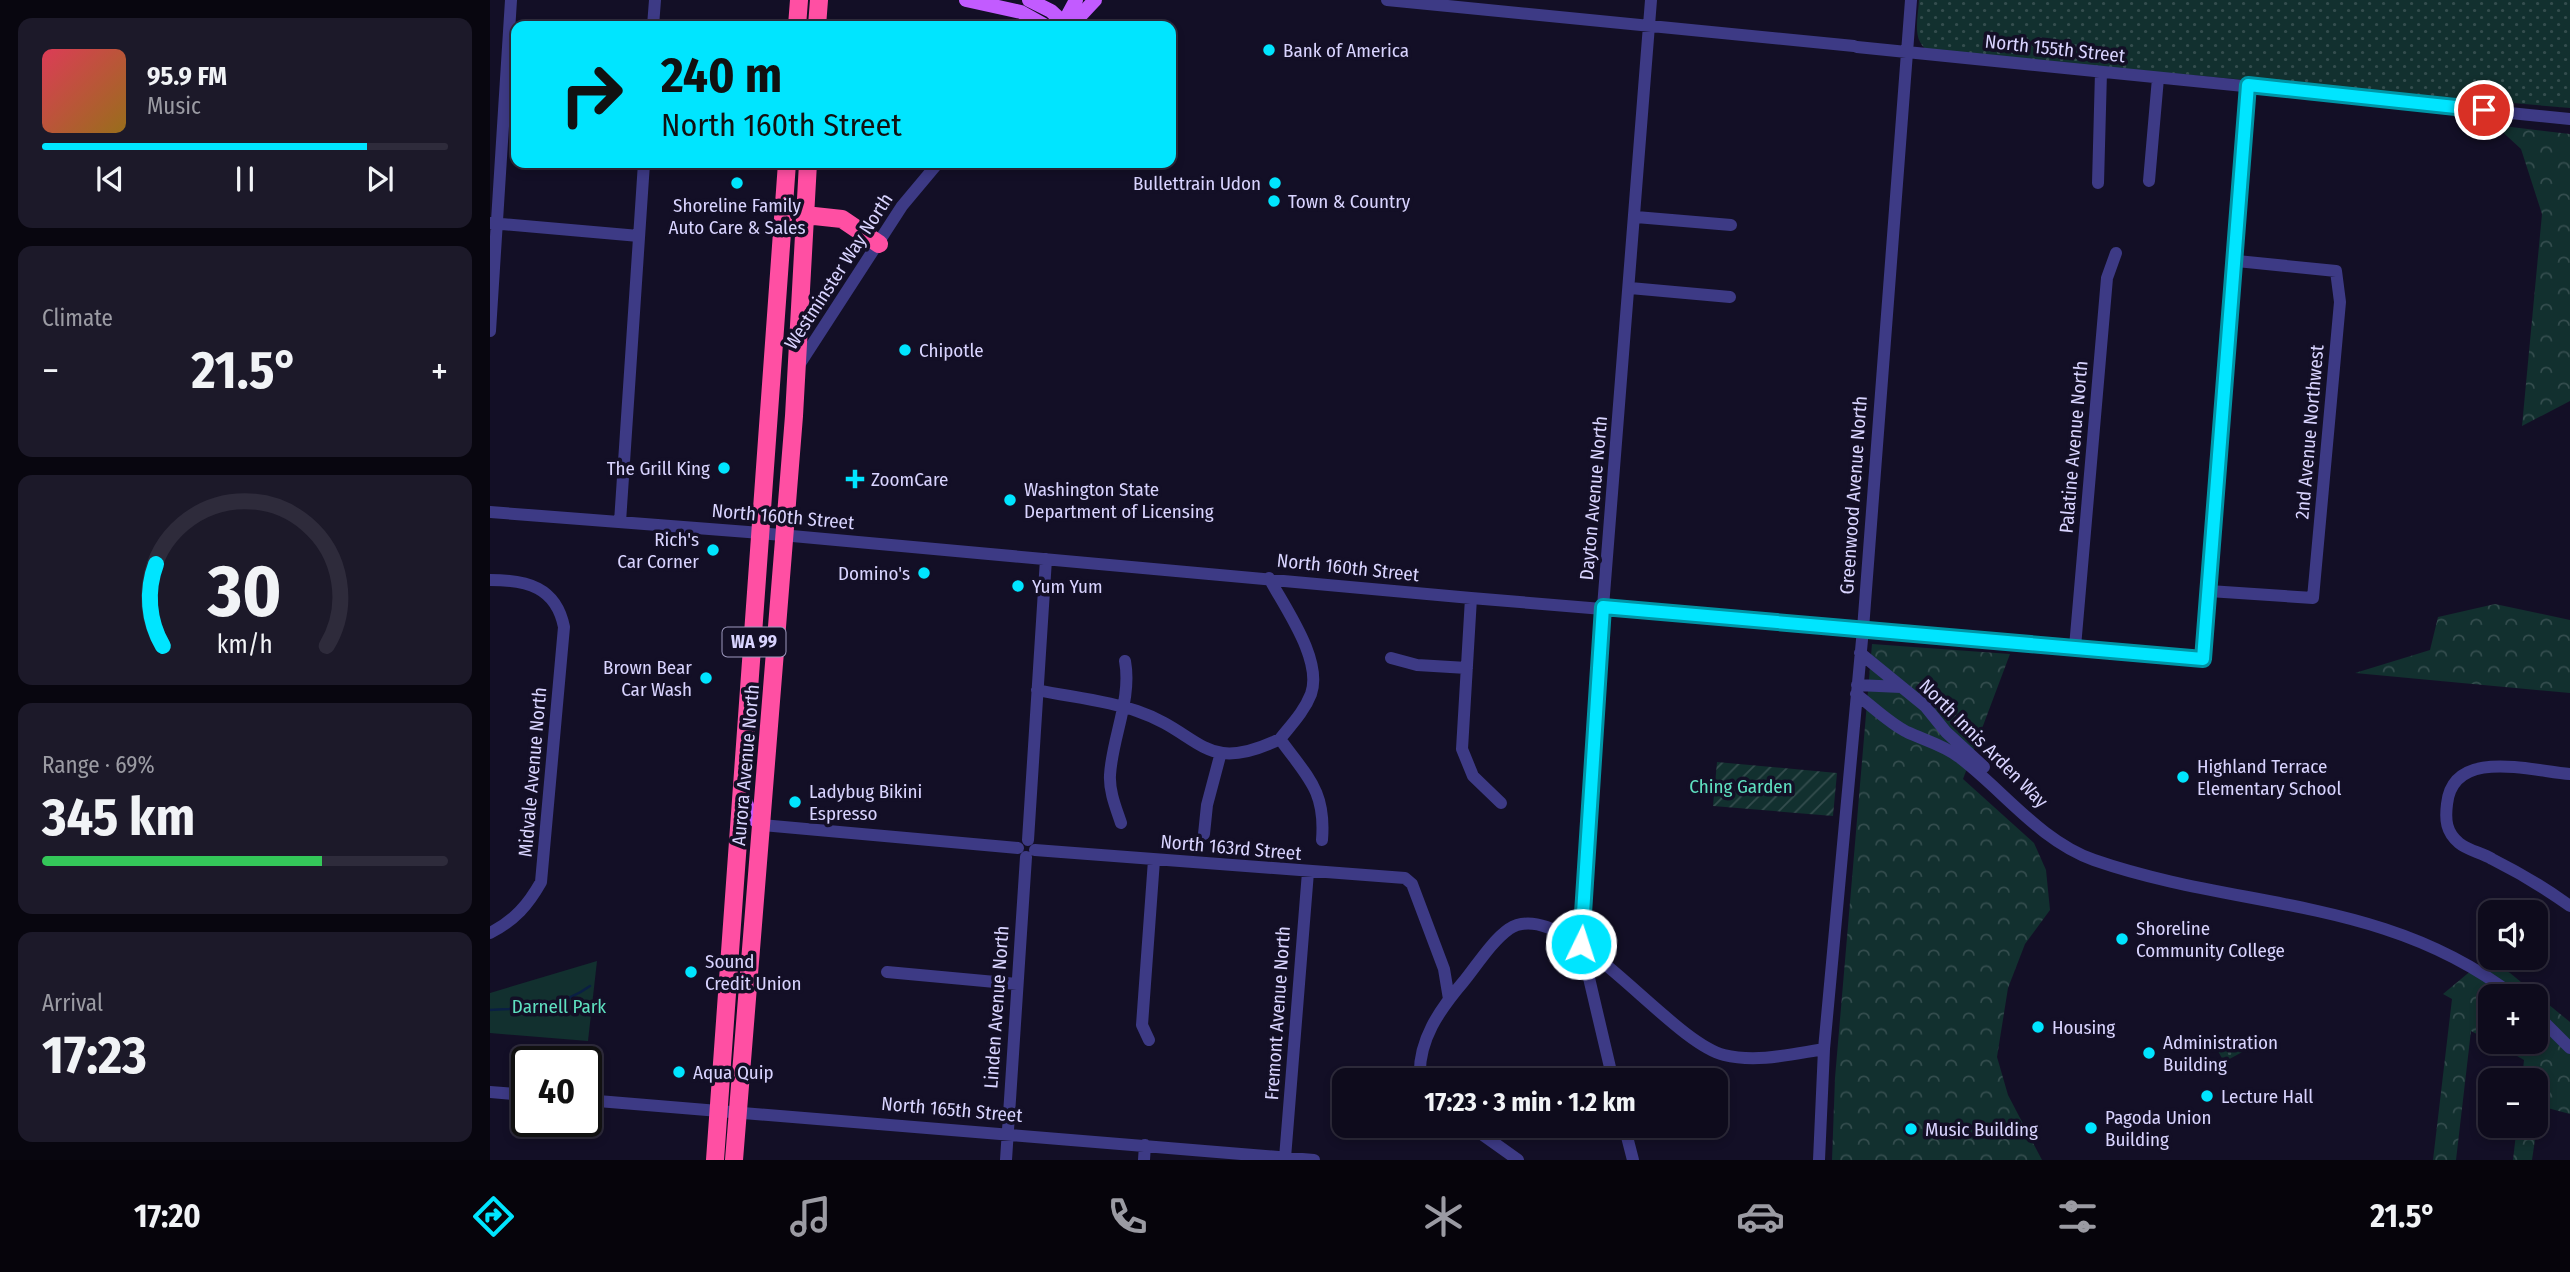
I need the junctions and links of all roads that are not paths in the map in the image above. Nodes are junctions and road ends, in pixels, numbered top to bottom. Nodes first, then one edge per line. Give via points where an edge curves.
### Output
1 (511, 0) edge
2 (655, 0) edge
3 (799, 0) edge
4 (819, 0) edge
5 (966, 0) edge
6 (1029, 0) edge
7 (1076, 0) edge
8 (1095, 0) edge
9 (1387, 0) edge
10 (1651, 0) edge
11 (1910, 0) edge
12 (653, 21) edge
13 (797, 21) edge
14 (817, 21) edge
15 (1036, 21) edge
16 (1060, 21) edge
17 (1065, 21) edge
18 (1071, 21) edge
19 (1649, 26) junction
20 (1906, 52) junction
21 (2101, 72) junction
22 (2158, 78) junction
23 (2248, 85) junction
24 (2570, 119) edge
25 (644, 168) edge
26 (786, 168) edge
27 (808, 168) edge
28 (934, 168) edge
29 (2149, 181) dead end
30 (2098, 183) dead end
31 (805, 215) junction
32 (1636, 217) junction
33 (494, 223) edge
34 (1731, 225) dead end
35 (639, 236) junction
36 (879, 244) junction
37 (2116, 253) dead end
38 (2237, 261) junction
39 (1630, 288) junction
40 (1730, 297) dead end
41 (490, 331) edge
42 (797, 368) junction
43 (490, 512) edge
44 (620, 522) junction
45 (761, 533) junction
46 (784, 535) junction
47 (1046, 559) junction
48 (1269, 578) junction
49 (490, 580) edge
50 (2209, 591) junction
51 (1471, 598) junction
52 (1603, 607) junction
53 (1863, 629) junction
54 (2075, 647) junction
55 (1860, 653) junction
56 (1391, 658) dead end
57 (1125, 661) dead end
58 (1467, 668) junction
59 (1901, 687) junction
60 (1856, 689) junction
61 (1037, 690) junction
62 (1122, 706) junction
63 (1280, 739) junction
64 (1220, 755) junction
65 (2570, 774) edge
66 (743, 795) junction
67 (1501, 803) dead end
68 (1121, 823) dead end
69 (761, 825) junction
70 (2039, 826) junction
71 (1204, 834) dead end
72 (1322, 840) dead end
73 (738, 845) junction
74 (1027, 849) junction
75 (1154, 860) junction
76 (757, 871) junction
77 (1308, 872) junction
78 (2570, 906) edge
79 (490, 933) edge
80 (1581, 944) junction
81 (887, 972) dead end
82 (1017, 984) junction
83 (2495, 984) edge
84 (1449, 999) junction
85 (2548, 1026) edge
86 (1149, 1040) dead end
87 (2570, 1048) edge
88 (1824, 1049) junction
89 (1421, 1068) edge
90 (1610, 1068) edge
91 (490, 1093) edge
92 (511, 1094) edge
93 (602, 1101) edge
94 (719, 1110) junction
95 (738, 1111) junction
96 (1007, 1133) junction
97 (1487, 1138) edge
98 (1627, 1138) edge
99 (1145, 1145) junction
100 (1285, 1158) junction
101 (1299, 1159) edge
102 (715, 1160) edge
103 (734, 1160) edge
104 (1006, 1160) edge
105 (1144, 1160) edge
106 (1314, 1160) edge
107 (1518, 1160) edge
108 (1633, 1160) edge
109 (1819, 1160) edge

1 - 33 street
2 - 12 street
3 - 13 highway
4 - 14 highway
5 - 15 main road via 1021,12
6 - 16 main road via 1052,11
7 - 17 main road
8 - 18 main road
9 - 19 street, North 155th Street
10 - 19 street, Dayton Avenue North
11 - 20 street, Greenwood Avenue North
19 - 20 street, North 155th Street
19 - 32 street, Dayton Avenue North
20 - 21 street, North 155th Street
20 - 53 street, Greenwood Avenue North
21 - 22 street, North 155th Street
21 - 30 street
22 - 23 street, North 155th Street
22 - 29 street
23 - 24 street, North 155th Street
23 - 38 street
25 - 35 street
26 - 45 highway, Aurora Avenue North / WA 99
27 - 31 highway, Aurora Avenue North / WA 99
28 - 36 street, Westminster Way North
31 - 36 highway via 842,219
31 - 42 highway, Aurora Avenue North / WA 99
32 - 34 street
32 - 39 street, Dayton Avenue North
33 - 35 street
33 - 41 street
35 - 44 street
36 - 42 street, Westminster Way North
37 - 54 street, Palatine Avenue North via 2107,278
38 - 50 street
38 - 50 street, 2nd Avenue Northwest via 2336,271 2340,302 2313,598
39 - 40 street
39 - 52 street, Dayton Avenue North
42 - 46 highway, Aurora Avenue North / WA 99
43 - 44 street, North 160th Street
44 - 45 street, North 160th Street
45 - 46 street, North 160th Street
45 - 66 highway, Aurora Avenue North / WA 99
46 - 47 street, North 160th Street
46 - 69 highway, Aurora Avenue North / WA 99
47 - 48 street, North 160th Street
47 - 61 street, Linden Avenue North
48 - 51 street, North 160th Street
48 - 63 street via 1312,661 1314,677 1311,694
49 - 79 street, Midvale Avenue North via 540,588 561,608 564,627 541,882 527,906
50 - 54 street, North 160th Street via 2203,659
51 - 52 street, North 160th Street
51 - 58 street
52 - 53 street, North 160th Street
52 - 80 street, Dayton Avenue North
53 - 54 street, North 160th Street
53 - 55 street, Greenwood Avenue North
55 - 59 street, North Innis Arden Way
55 - 60 street, Greenwood Avenue North
56 - 58 street
57 - 62 street
58 - 67 street via 1462,749 1473,776
59 - 60 street, North Innis Arden Way
59 - 70 street, North Innis Arden Way via 2016,797
60 - 70 street, North Innis Arden Way via 1905,731 1957,755
60 - 88 street, Greenwood Avenue North
61 - 62 street
61 - 74 street, Linden Avenue North
62 - 64 street via 1160,720
62 - 68 street via 1110,775
63 - 64 street via 1255,751
63 - 72 street via 1322,803
64 - 71 street via 1206,805
65 - 78 street via 2481,766 2463,773 2448,796 2445,818 2450,834 2461,845 2541,884
66 - 69 main road via 751,816
66 - 73 highway, Aurora Avenue North / WA 99
69 - 74 street, North 163rd Street
69 - 76 highway, Aurora Avenue North / WA 99
70 - 83 street, North Innis Arden Way via 2091,859 2390,928 2453,957
73 - 76 main road via 750,854
73 - 94 highway, Aurora Avenue North / WA 99
74 - 75 street, North 163rd Street
74 - 82 street, Linden Avenue North
75 - 77 street, North 163rd Street
75 - 86 street via 1142,1025
76 - 95 highway, Aurora Avenue North / WA 99
77 - 84 street, North 163rd Street via 1405,878 1415,892 1444,969
77 - 100 street, Fremont Avenue North
80 - 84 street via 1550,928 1522,923 1508,930
80 - 88 street via 1672,1026 1723,1055 1778,1057
80 - 90 street, Dayton Avenue North
81 - 82 street
82 - 96 street, Linden Avenue North
84 - 89 street via 1425,1038
85 - 87 street
88 - 109 street, Greenwood Avenue North
91 - 92 street
93 - 94 street, North 165th Street
94 - 95 street, North 165th Street
94 - 102 highway, Aurora Avenue North / WA 99
95 - 96 street, North 165th Street
95 - 103 highway, Aurora Avenue North / WA 99
96 - 99 street, North 165th Street
96 - 104 street, Linden Avenue North
97 - 107 street
98 - 108 street
99 - 100 street, North 165th Street
99 - 105 street
100 - 101 street, North 165th Street
101 - 106 street, North 165th Street

